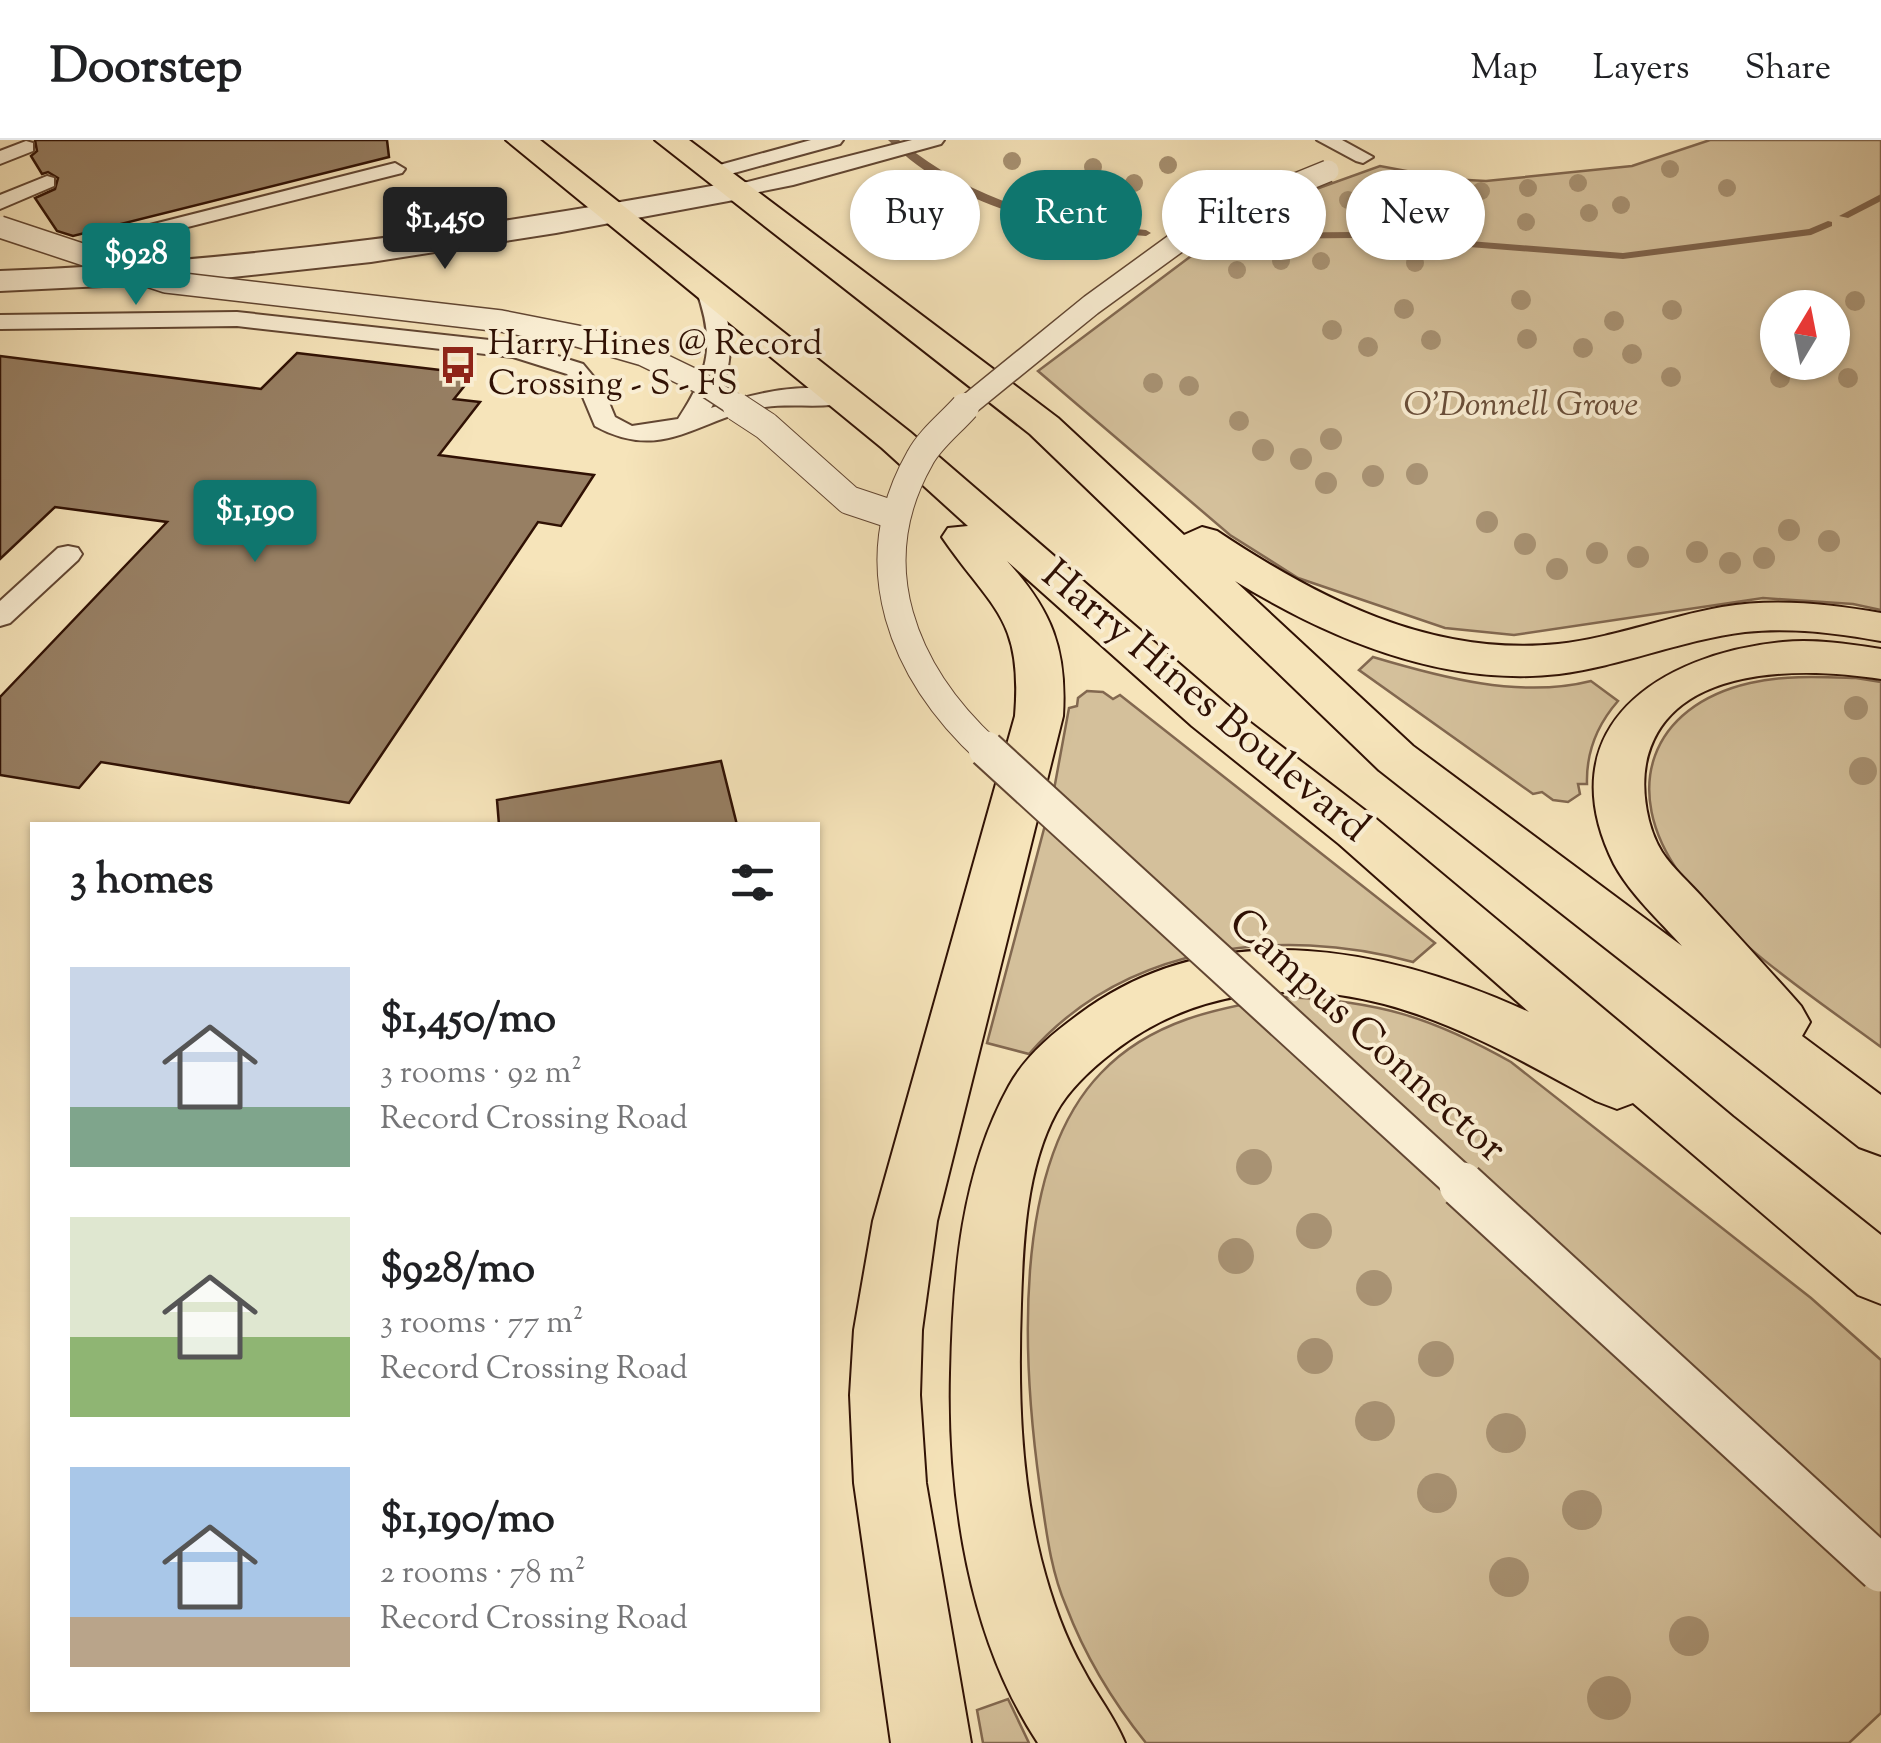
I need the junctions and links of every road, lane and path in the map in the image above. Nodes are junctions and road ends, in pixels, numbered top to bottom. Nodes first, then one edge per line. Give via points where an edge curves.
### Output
1 (521, 140) edge
2 (670, 140) edge
3 (833, 140) edge
4 (934, 140) edge
5 (26, 147) dead end
6 (1327, 155) edge
7 (0, 158) edge
8 (395, 169) dead end
9 (727, 181) junction
10 (47, 182) dead end
11 (0, 203) edge
12 (601, 206) junction
13 (0, 227) edge
14 (106, 256) junction
15 (0, 260) edge
16 (0, 281) edge
17 (707, 290) junction
18 (0, 322) edge
19 (841, 396) junction
20 (686, 424) junction
21 (1044, 426) junction
22 (896, 440) junction
23 (894, 515) junction
24 (68, 554) dead end
25 (0, 618) edge
26 (1881, 627) edge
27 (1881, 664) edge
28 (1871, 1122) edge
29 (1712, 1135) junction
30 (1881, 1274) edge
31 (1881, 1570) edge
32 (931, 1743) edge
33 (1085, 1743) edge

1 - 12 main road, Harry Hines Boulevard
2 - 9 main road, Harry Hines Boulevard
3 - 9 lane
4 - 9 lane via 869,158
5 - 7 lane
6 - 6 lane, Campus Connector via 1363,157
6 - 23 lane, Campus Connector, bridge via 1208,220 941,429 905,484
8 - 14 lane via 137,234 112,245
9 - 12 street
9 - 21 main road, Harry Hines Boulevard
10 - 11 lane
12 - 14 street
12 - 16 street via 456,239 188,272
12 - 17 main road, Harry Hines Boulevard
13 - 23 lane, bridge via 166,282 501,321 642,355 703,384 766,426 849,500
14 - 15 street
17 - 19 main road, Harry Hines Boulevard
17 - 20 lane via 717,312 721,354 710,391
18 - 20 lane via 237,319 516,350 574,369 614,428 646,434
19 - 20 lane via 756,401
19 - 22 main road, Harry Hines Boulevard
21 - 26 main road via 1266,583 1412,645 1513,661 1556,660 1746,618 1794,616
21 - 28 main road, Harry Hines Boulevard via 1396,758
22 - 29 main road, Harry Hines Boulevard via 1209,716 1357,831
22 - 32 main road via 949,522 1030,622 1044,678 905,1221 890,1306 884,1392 890,1499
23 - 31 lane, Campus Connector, bridge via 890,577 906,640 972,737
24 - 25 lane
27 - 28 main road via 1782,657 1724,666 1668,692 1634,723 1618,764 1617,796 1639,861
29 - 30 main road, Harry Hines Boulevard
29 - 33 main road via 1464,1006 1396,983 1330,971 1265,969 1190,983 1134,1006 1071,1050 1030,1104 1004,1177 989,1270 984,1399 994,1512 1018,1615

